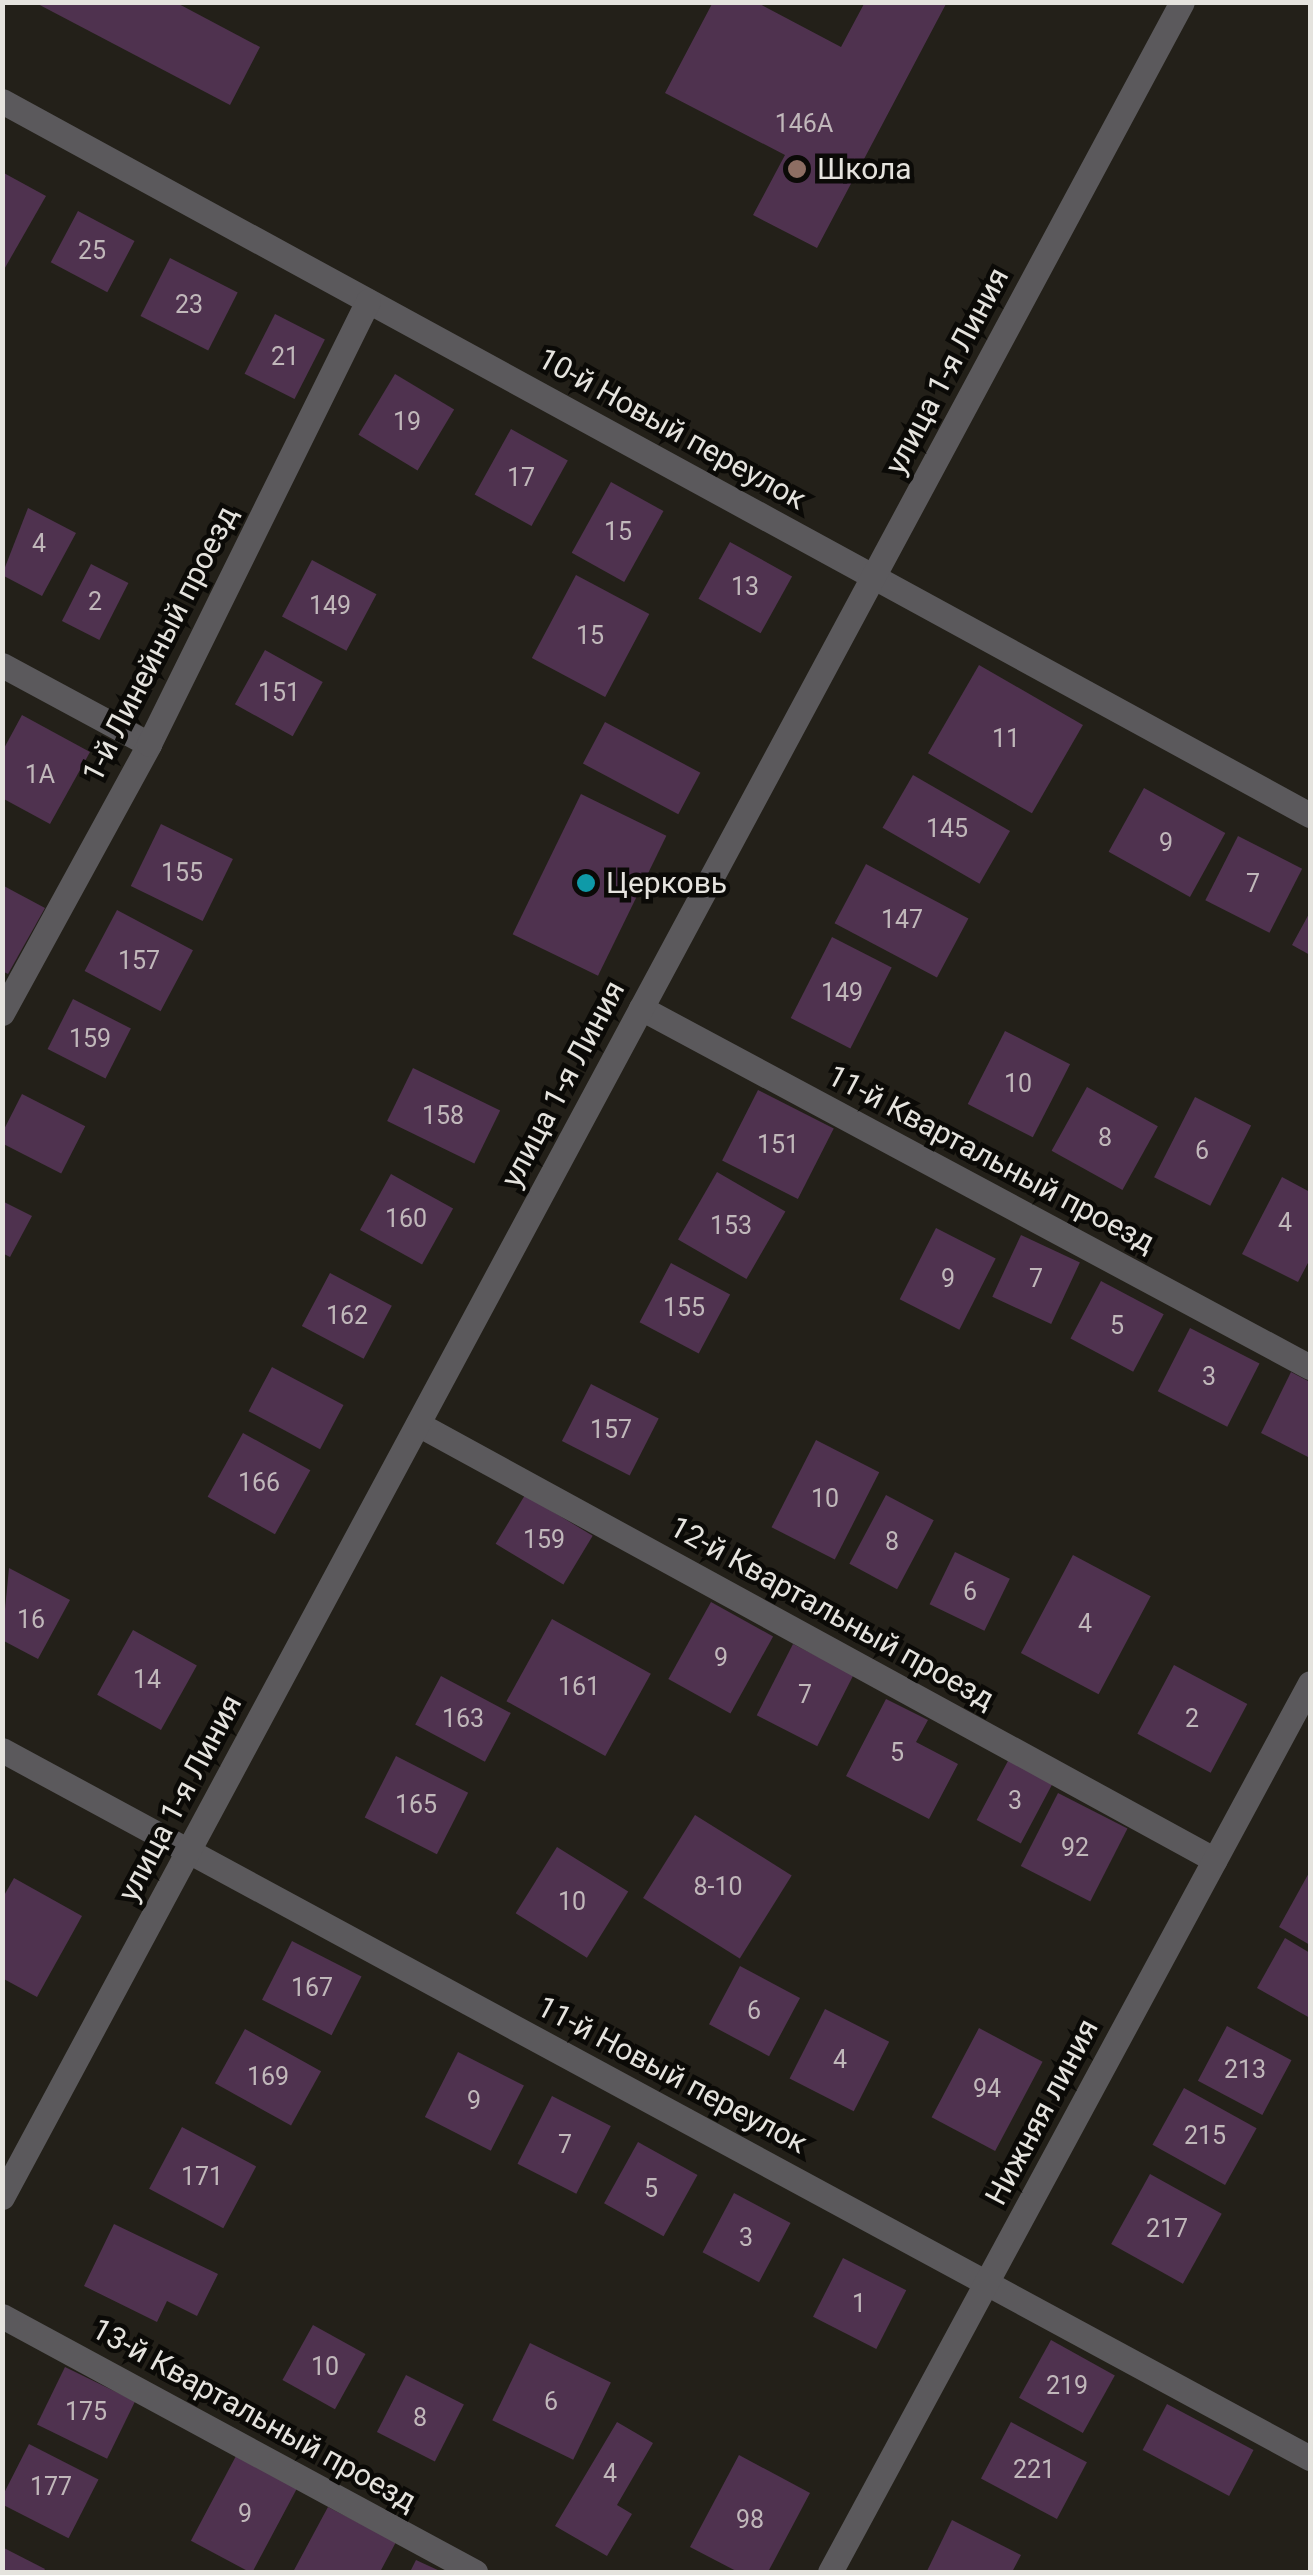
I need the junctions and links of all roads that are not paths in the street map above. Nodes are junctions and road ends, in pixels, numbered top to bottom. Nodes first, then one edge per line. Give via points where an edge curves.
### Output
1 (1182, 2) edge
2 (2, 101) edge
3 (368, 300) junction
4 (873, 576) junction
5 (2, 665) edge
6 (149, 744) junction
7 (1310, 815) edge
8 (641, 1008) junction
9 (2, 1013) edge
10 (1310, 1367) edge
11 (418, 1424) junction
12 (1310, 1683) edge
13 (2, 1750) edge
14 (188, 1850) junction
15 (1215, 1860) junction
16 (2, 2196) edge
17 (987, 2282) junction
18 (2, 2316) edge
19 (1310, 2458) edge
20 (475, 2572) edge
21 (830, 2572) edge

1 - 4 street, улица 1-я Линия
2 - 3 street, 10-й Новый переулок
3 - 4 street, 10-й Новый переулок
3 - 6 street, 1-й Линейный проезд
4 - 7 street, 10-й Новый переулок
4 - 8 street, улица 1-я Линия
5 - 6 street
6 - 9 street, 1-й Линейный проезд
8 - 10 street, 11-й Квартальный проезд
8 - 11 street, улица 1-я Линия
11 - 14 street, улица 1-я Линия
11 - 15 street, 12-й Квартальный проезд
12 - 15 street, Нижняя линия
13 - 14 street, 11-й Новый переулок
14 - 16 street, улица 1-я Линия
14 - 17 street, 11-й Новый переулок
15 - 17 street, Нижняя линия
17 - 19 street, 11-й Новый переулок
17 - 21 street, Нижняя линия
18 - 20 street, 13-й Квартальный проезд

